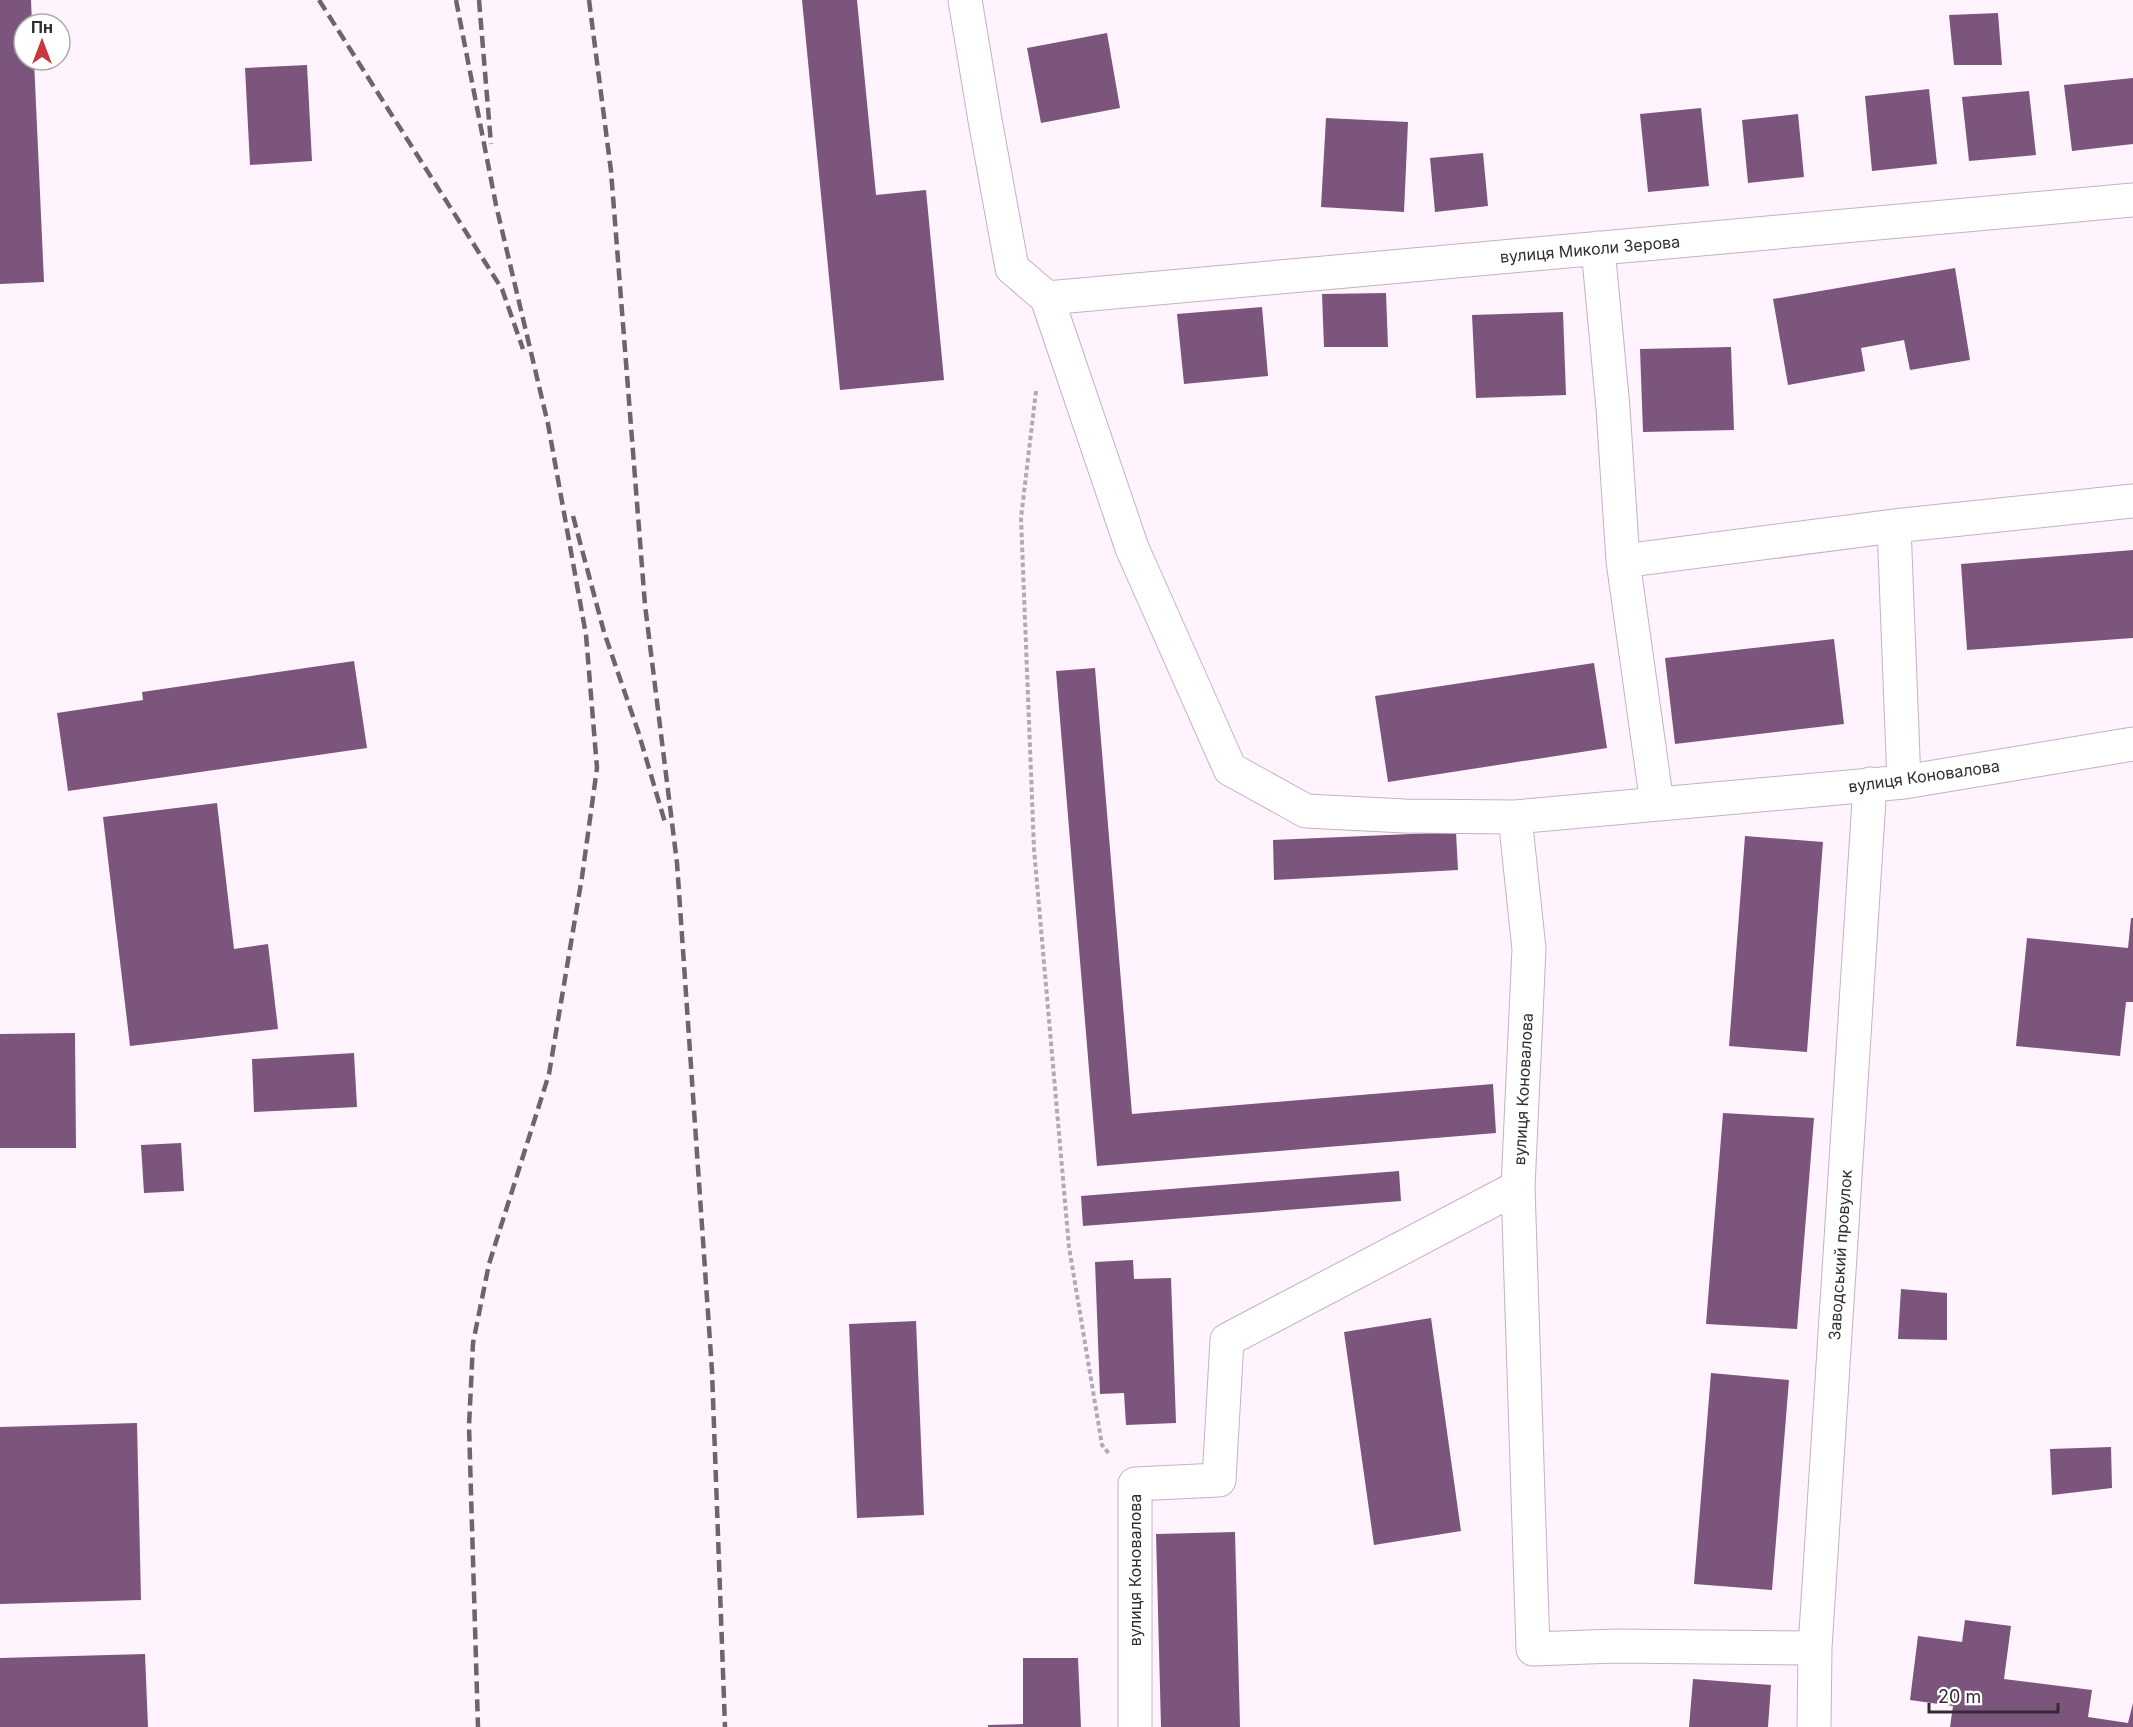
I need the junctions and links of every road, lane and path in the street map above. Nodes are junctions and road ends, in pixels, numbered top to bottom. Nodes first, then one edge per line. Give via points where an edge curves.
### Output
1 (965, 0) edge
2 (2133, 200) edge
3 (1598, 248) junction
4 (1047, 298) junction
5 (1036, 391) dead end
6 (2132, 501) edge
7 (1894, 526) junction
8 (1623, 561) junction
9 (2133, 744) edge
10 (1904, 782) junction
11 (1870, 784) junction
12 (1657, 804) junction
13 (1515, 817) junction
14 (1518, 1187) junction
15 (1135, 1484) junction
16 (1815, 1648) junction
17 (1135, 1727) edge
18 (1814, 1727) edge

1 - 4 street via 1012,268
2 - 3 street, вулиця Миколи Зерова
3 - 4 street, вулиця Миколи Зерова
3 - 8 street
4 - 13 street via 1132,548 1230,769 1306,811
5 - 15 path via 1021,518 1034,849 1069,1247 1102,1445
6 - 7 street
7 - 8 street
7 - 10 street
8 - 12 street
9 - 10 street, вулиця Коновалова
10 - 11 street, вулиця Коновалова
11 - 12 street, вулиця Коновалова
11 - 16 street, Заводський провулок
12 - 13 street, вулиця Коновалова
13 - 14 street, вулиця Коновалова via 1529,949
14 - 15 street, вулиця Коновалова via 1227,1340 1219,1480
14 - 16 street via 1533,1649
15 - 17 street, вулиця Коновалова
16 - 18 street, Заводський провулок

